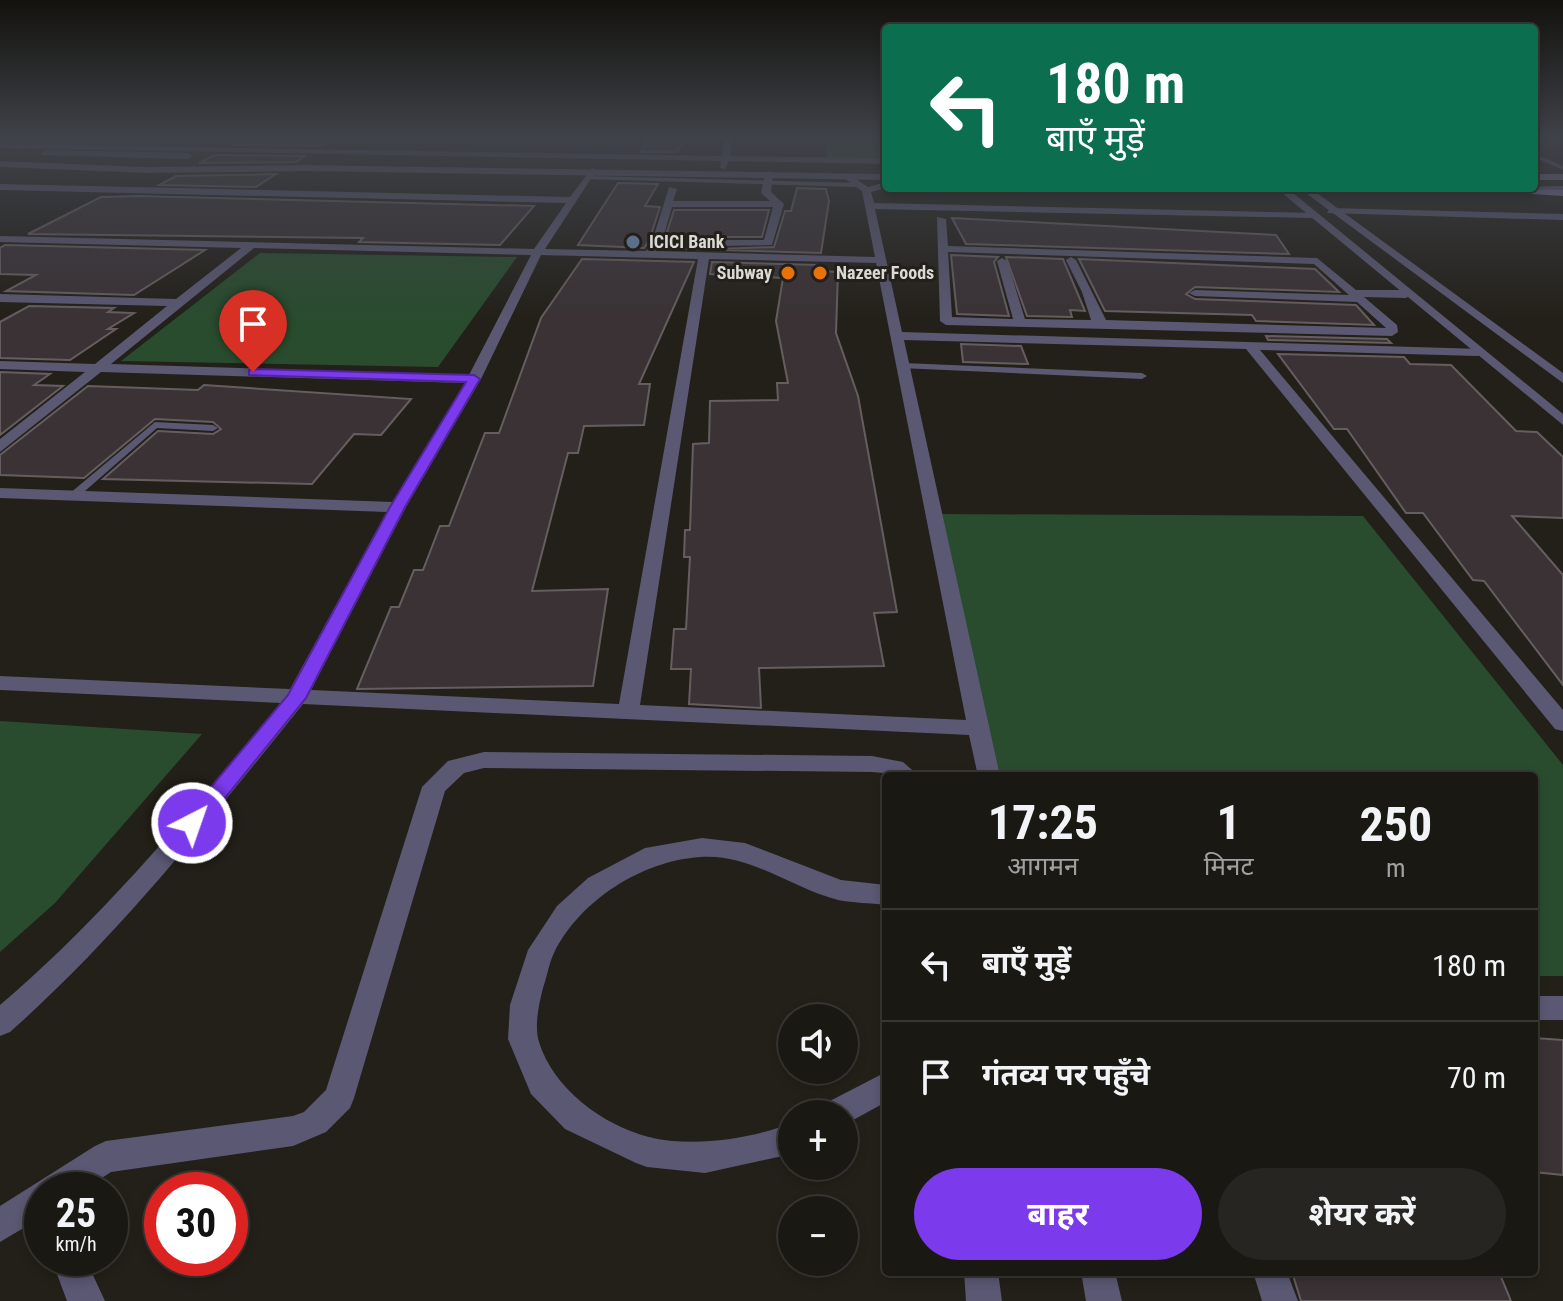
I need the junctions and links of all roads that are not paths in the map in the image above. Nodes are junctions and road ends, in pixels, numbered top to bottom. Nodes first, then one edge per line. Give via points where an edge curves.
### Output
1 (514, 199) edge
2 (669, 199) edge
3 (773, 199) edge
4 (866, 199) edge
5 (966, 199) edge
6 (1294, 199) edge
7 (1316, 199) edge
8 (570, 200) joint
9 (668, 204) junction
10 (779, 204) junction
11 (1330, 211) junction
12 (1313, 215) junction
13 (1563, 217) edge
14 (941, 219) dead end
15 (0, 239) edge
16 (657, 242) junction
17 (689, 242) dead end
18 (251, 245) junction
19 (704, 249) junction
20 (944, 249) junction
21 (538, 251) junction
22 (649, 254) junction
23 (882, 260) junction
24 (1071, 260) dead end
25 (1002, 261) dead end
26 (1195, 293) dead end
27 (1406, 294) junction
28 (1357, 296) junction
29 (0, 298) edge
30 (176, 303) junction
31 (1020, 323) junction
32 (1104, 324) junction
33 (897, 336) junction
34 (1250, 346) junction
35 (1477, 352) junction
36 (0, 365) edge
37 (903, 366) junction
38 (95, 368) junction
39 (1142, 376) dead end
40 (474, 379) junction
41 (1563, 379) edge
42 (1563, 421) edge
43 (213, 428) dead end
44 (0, 447) edge
45 (0, 493) edge
46 (73, 496) junction
47 (398, 507) junction
48 (0, 683) edge
49 (296, 698) junction
50 (628, 714) junction
51 (1563, 724) edge
52 (979, 728) junction
53 (902, 772) edge
54 (988, 772) edge
55 (882, 895) edge
56 (1538, 1008) edge
57 (1563, 1008) edge
58 (0, 1023) edge
59 (882, 1088) edge
60 (858, 1101) edge
61 (778, 1144) edge
62 (85, 1172) edge
63 (24, 1210) edge
64 (0, 1225) edge
65 (73, 1276) edge
66 (981, 1276) edge
67 (1099, 1276) edge
68 (1271, 1276) edge
69 (87, 1301) edge
70 (984, 1301) edge
71 (1104, 1301) edge
72 (1280, 1301) edge

1 - 8 street
2 - 9 street
3 - 10 street
4 - 23 street
5 - 12 street
6 - 12 street
7 - 11 street
8 - 21 street
9 - 10 street
9 - 16 street
10 - 19 street via 768,243
11 - 13 street
11 - 41 street
12 - 27 street
14 - 20 street
15 - 18 street
16 - 17 street
16 - 22 street
18 - 21 street
18 - 30 street
19 - 22 street
19 - 23 street
19 - 50 street
20 - 28 street via 1317,261
20 - 31 street via 946,321
21 - 22 street
21 - 40 street
23 - 33 street
24 - 32 street via 1097,321
25 - 31 street
26 - 28 street
27 - 28 street
27 - 35 street
28 - 32 street via 1392,332
29 - 30 street
30 - 38 street
31 - 32 street
33 - 34 street
33 - 37 street
34 - 35 street
34 - 51 street
35 - 42 street
36 - 38 street
37 - 39 lane
37 - 52 street
38 - 40 street
38 - 44 street
40 - 47 street
43 - 46 lane via 155,425
45 - 46 street
46 - 47 street
47 - 49 street
48 - 49 street
49 - 50 street
49 - 58 street via 60,971
50 - 52 street
52 - 54 street
53 - 62 street via 872,764 484,760 456,767 434,787 339,1098 329,1112 293,1131 106,1157
55 - 61 street via 839,890 745,852 702,847 654,855 597,885 566,913 541,950 524,1005 523,1039 542,1084 576,1119 647,1152 705,1157
56 - 57 street
59 - 60 street
63 - 64 street
65 - 69 street
66 - 70 street
67 - 71 street
68 - 72 street

